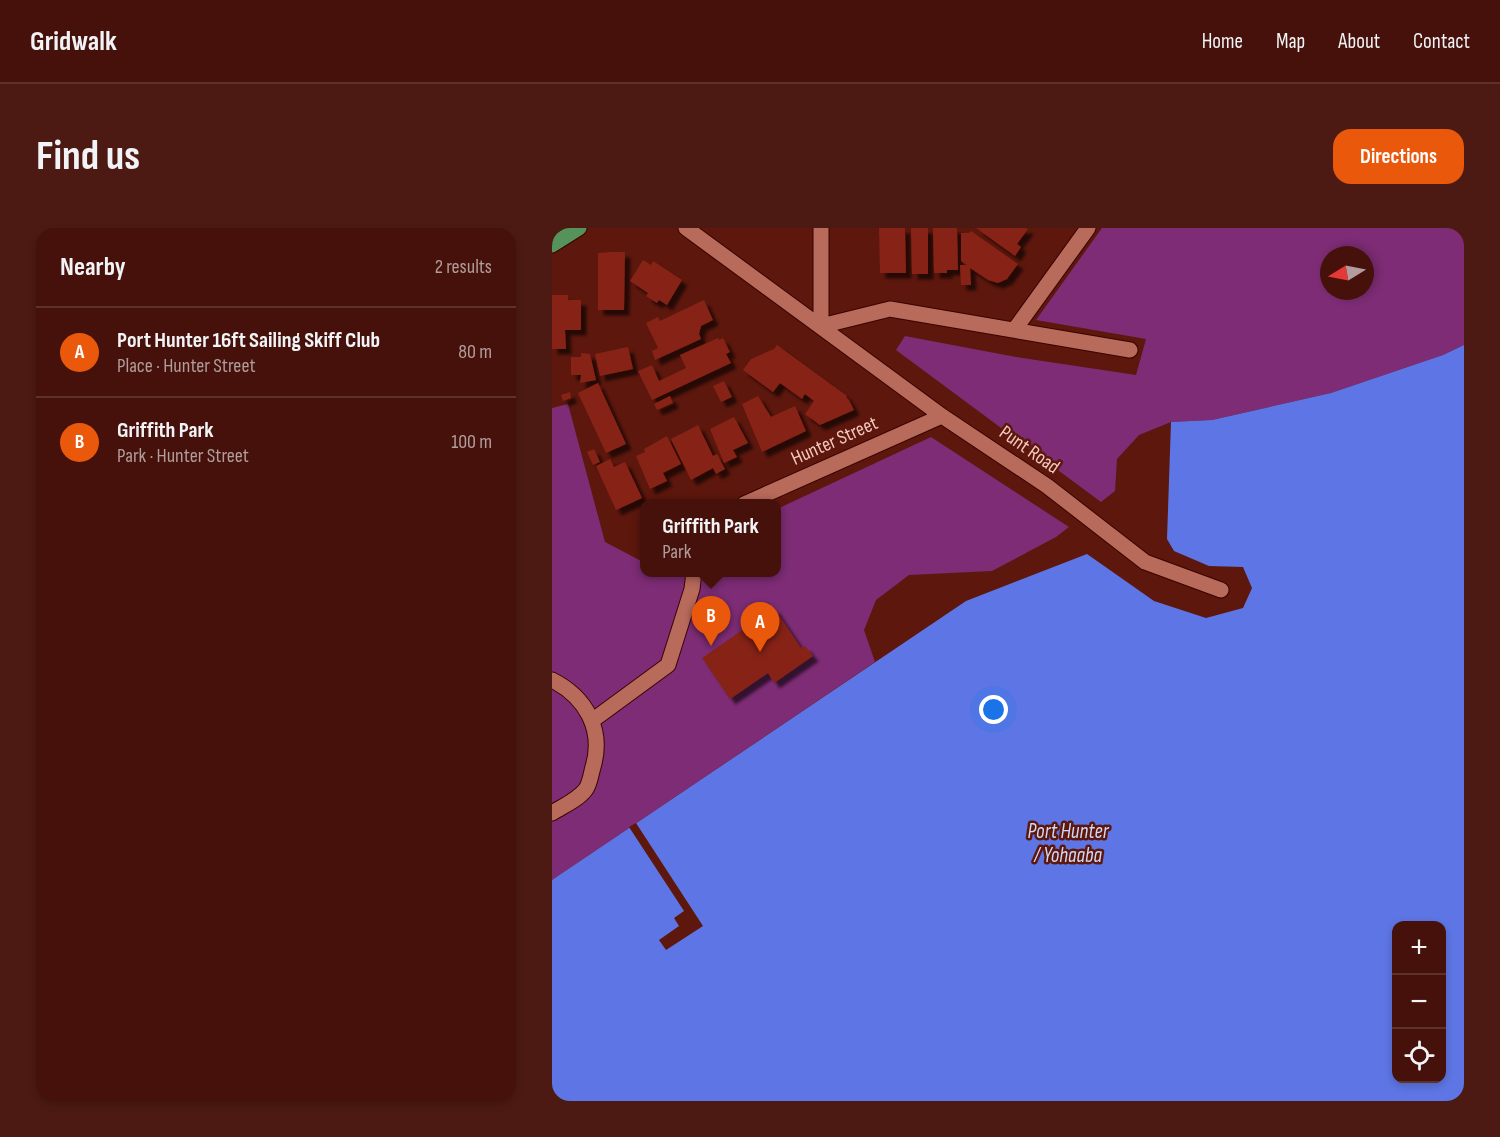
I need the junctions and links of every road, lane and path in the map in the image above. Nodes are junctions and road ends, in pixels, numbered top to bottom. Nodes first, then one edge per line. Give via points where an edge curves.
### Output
1 (579, 228) edge
2 (686, 228) edge
3 (821, 228) edge
4 (1088, 228) edge
5 (552, 245) edge
6 (821, 326) junction
7 (1015, 329) junction
8 (1130, 350) dead end
9 (942, 416) junction
10 (755, 499) edge
11 (694, 577) edge
12 (1221, 590) dead end
13 (552, 680) edge
14 (593, 720) junction
15 (552, 813) edge

1 - 5 main road
2 - 6 street, Punt Road
3 - 6 street
4 - 7 street
6 - 7 street via 890,309
6 - 9 street, Punt Road
7 - 8 street
9 - 10 street, Hunter Street
9 - 12 street, Punt Road via 1047,486 1145,562
11 - 14 street via 668,665
13 - 14 street via 567,688
14 - 15 street via 597,742 587,787

